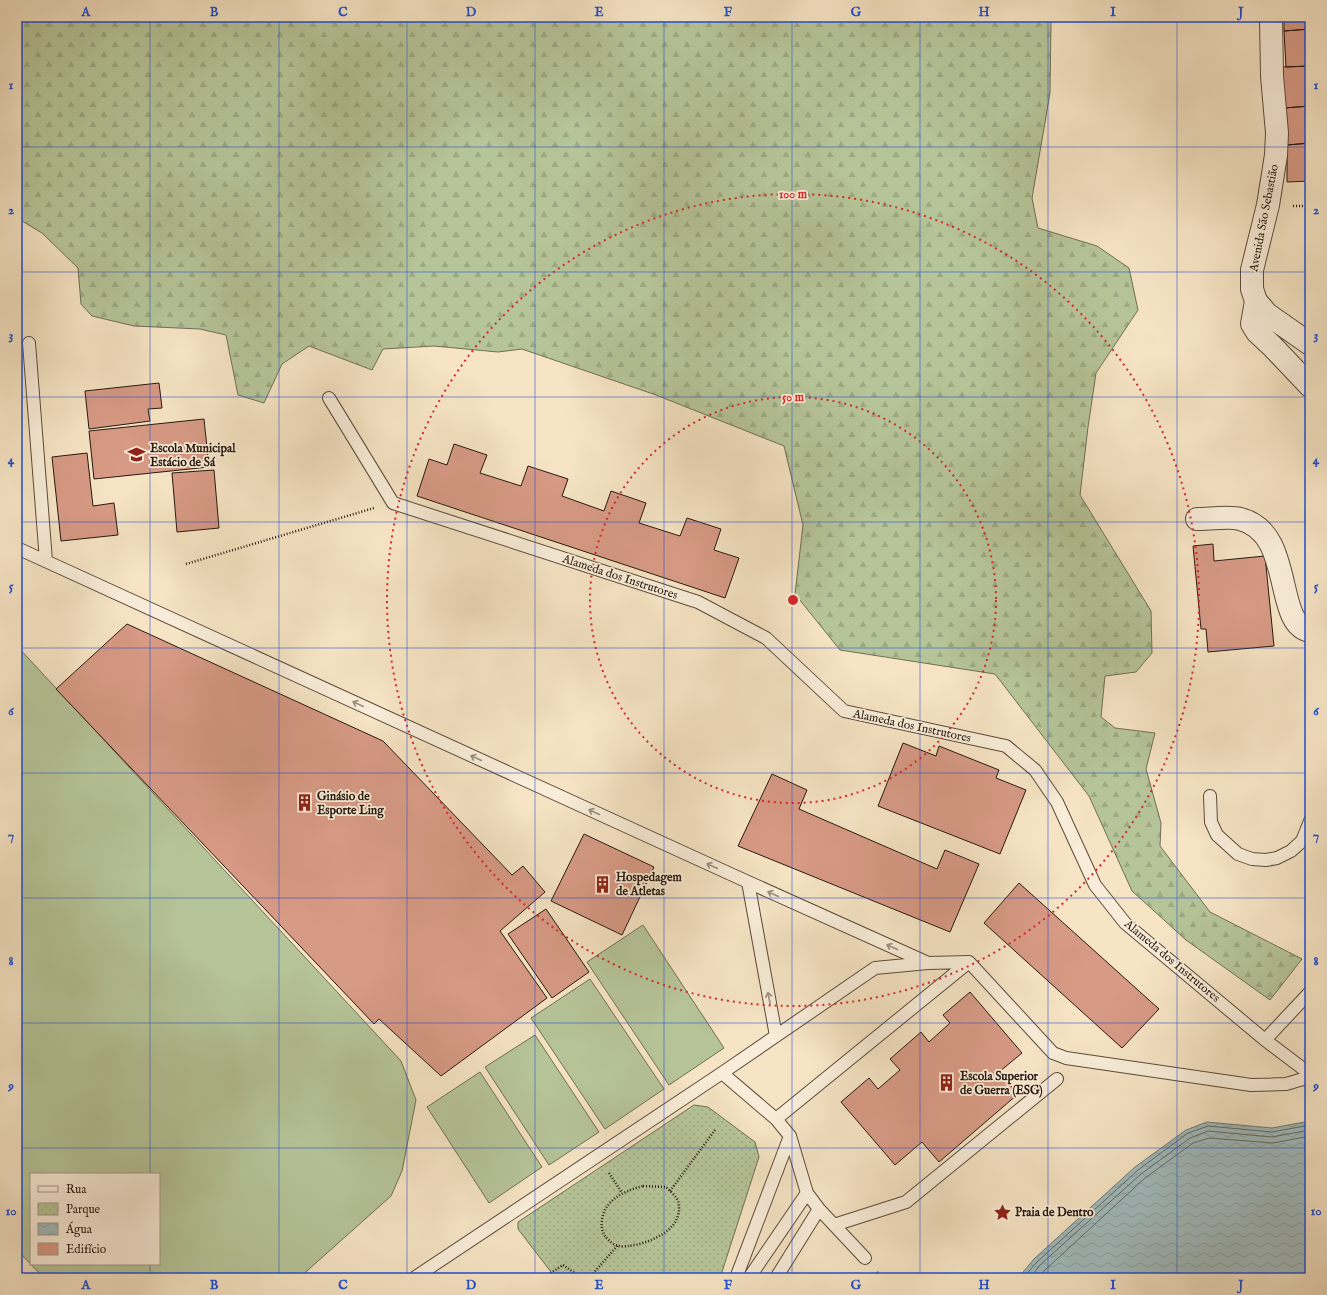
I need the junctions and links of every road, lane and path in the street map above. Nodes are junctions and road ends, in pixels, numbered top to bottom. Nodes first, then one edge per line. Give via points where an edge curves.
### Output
1 (1271, 17) edge
2 (1256, 301) junction
3 (29, 343) dead end
4 (1310, 344) edge
5 (1310, 386) edge
6 (329, 398) dead end
7 (393, 503) junction
8 (1197, 519) dead end
9 (17, 548) edge
10 (46, 561) junction
11 (186, 564) dead end
12 (1310, 631) edge
13 (1210, 796) dead end
14 (1310, 821) edge
15 (748, 882) junction
16 (928, 962) junction
17 (969, 962) junction
18 (1310, 992) edge
19 (776, 1036) junction
20 (1265, 1040) junction
21 (722, 1073) junction
22 (1310, 1074) edge
23 (1310, 1078) edge
24 (1057, 1079) dead end
25 (776, 1119) junction
26 (714, 1130) dead end
27 (790, 1136) junction
28 (606, 1169) dead end
29 (670, 1191) junction
30 (807, 1193) junction
31 (622, 1194) junction
32 (818, 1209) junction
33 (834, 1225) junction
34 (618, 1246) junction
35 (865, 1258) dead end
36 (414, 1278) edge
37 (543, 1278) edge
38 (582, 1278) edge
39 (589, 1278) edge
40 (736, 1278) edge
41 (749, 1278) edge
42 (776, 1278) edge

1 - 2 street, Avenida São Sebastião via 1276,155 1268,206 1252,270 1252,289
2 - 4 street, Avenida São Sebastião via 1266,314
2 - 5 street via 1252,324 1257,332
3 - 10 lane
6 - 7 lane
7 - 11 path
7 - 20 lane, Alameda dos Instrutores via 698,602 766,638 844,711 1006,746 1035,770 1057,802 1095,885 1125,923
8 - 12 street via 1240,518 1260,528 1269,539 1280,567 1290,610 1296,621 1305,630
9 - 10 lane
15 -> 10 lane
13 - 14 lane via 1211,822 1217,835 1238,854 1252,859 1277,858 1291,851 1302,842
16 -> 15 lane
19 -> 15 lane
16 - 17 lane
16 - 19 lane via 875,968
17 - 23 lane via 1053,1053 1066,1058 1251,1085 1286,1084
17 - 25 lane
18 - 20 lane
19 - 21 lane
20 - 22 lane, Alameda dos Instrutores
21 - 25 lane
21 - 36 lane
24 - 33 lane via 906,1202
25 - 27 lane
26 - 29 path
27 - 30 lane
27 - 40 lane
28 - 31 path
29 - 31 path via 666,1187 643,1186
29 - 34 path via 679,1206 676,1222 671,1228 646,1243
30 - 32 lane
30 - 41 lane
31 - 34 path via 605,1207 602,1217 602,1231 609,1241
32 - 33 lane
32 - 42 lane
33 - 35 lane
34 - 39 path
37 - 38 path via 563,1265

